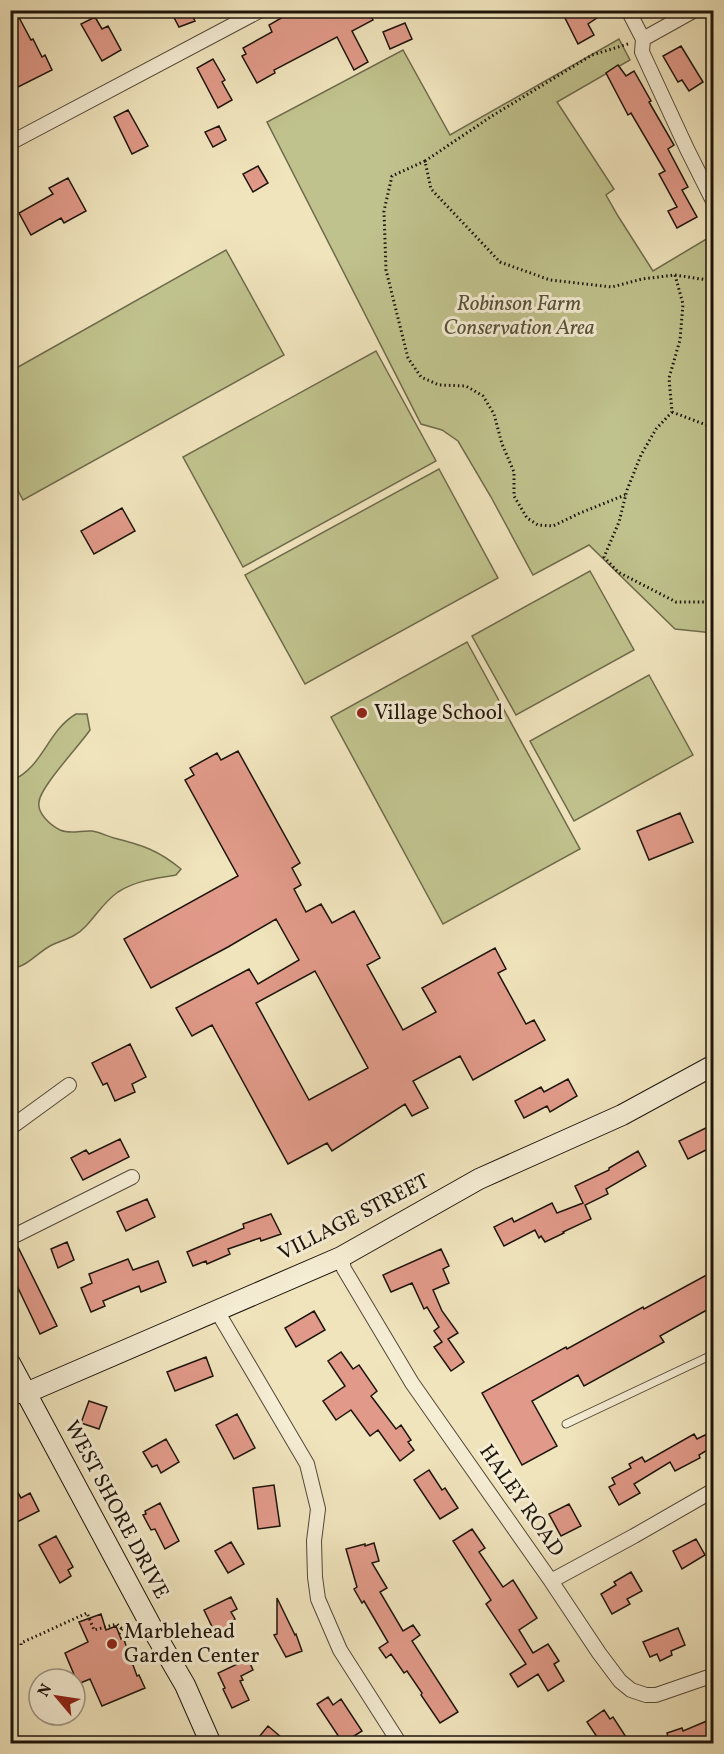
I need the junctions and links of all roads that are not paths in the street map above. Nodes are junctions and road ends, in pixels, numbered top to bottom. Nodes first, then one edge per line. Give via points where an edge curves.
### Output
1 (261, 10) edge
2 (628, 10) edge
3 (695, 10) edge
4 (643, 39) junction
5 (10, 143) edge
6 (712, 199) dead end
7 (714, 1065) edge
8 (69, 1085) dead end
9 (10, 1128) edge
10 (132, 1177) dead end
11 (10, 1238) edge
12 (342, 1257) junction
13 (217, 1311) junction
14 (714, 1354) edge
15 (10, 1363) edge
16 (18, 1396) edge
17 (566, 1424) dead end
18 (714, 1490) edge
19 (551, 1581) junction
20 (714, 1675) edge
21 (212, 1743) edge
22 (400, 1743) edge

1 - 5 street
2 - 4 street
3 - 4 street
4 - 6 street via 642,52
7 - 12 main road, VILLAGE STREET via 622,1115 479,1179
8 - 9 street
10 - 11 street
12 - 13 main road, VILLAGE STREET
12 - 19 street, HALEY ROAD via 344,1269 412,1383
13 - 16 main road, VILLAGE STREET
13 - 22 street via 307,1464 318,1509 314,1541 318,1599 340,1650
14 - 17 lane
15 - 16 main road, WEST SHORE DRIVE
16 - 21 main road, WEST SHORE DRIVE via 185,1685
18 - 19 street
19 - 20 street, HALEY ROAD via 598,1653 631,1690 656,1695

